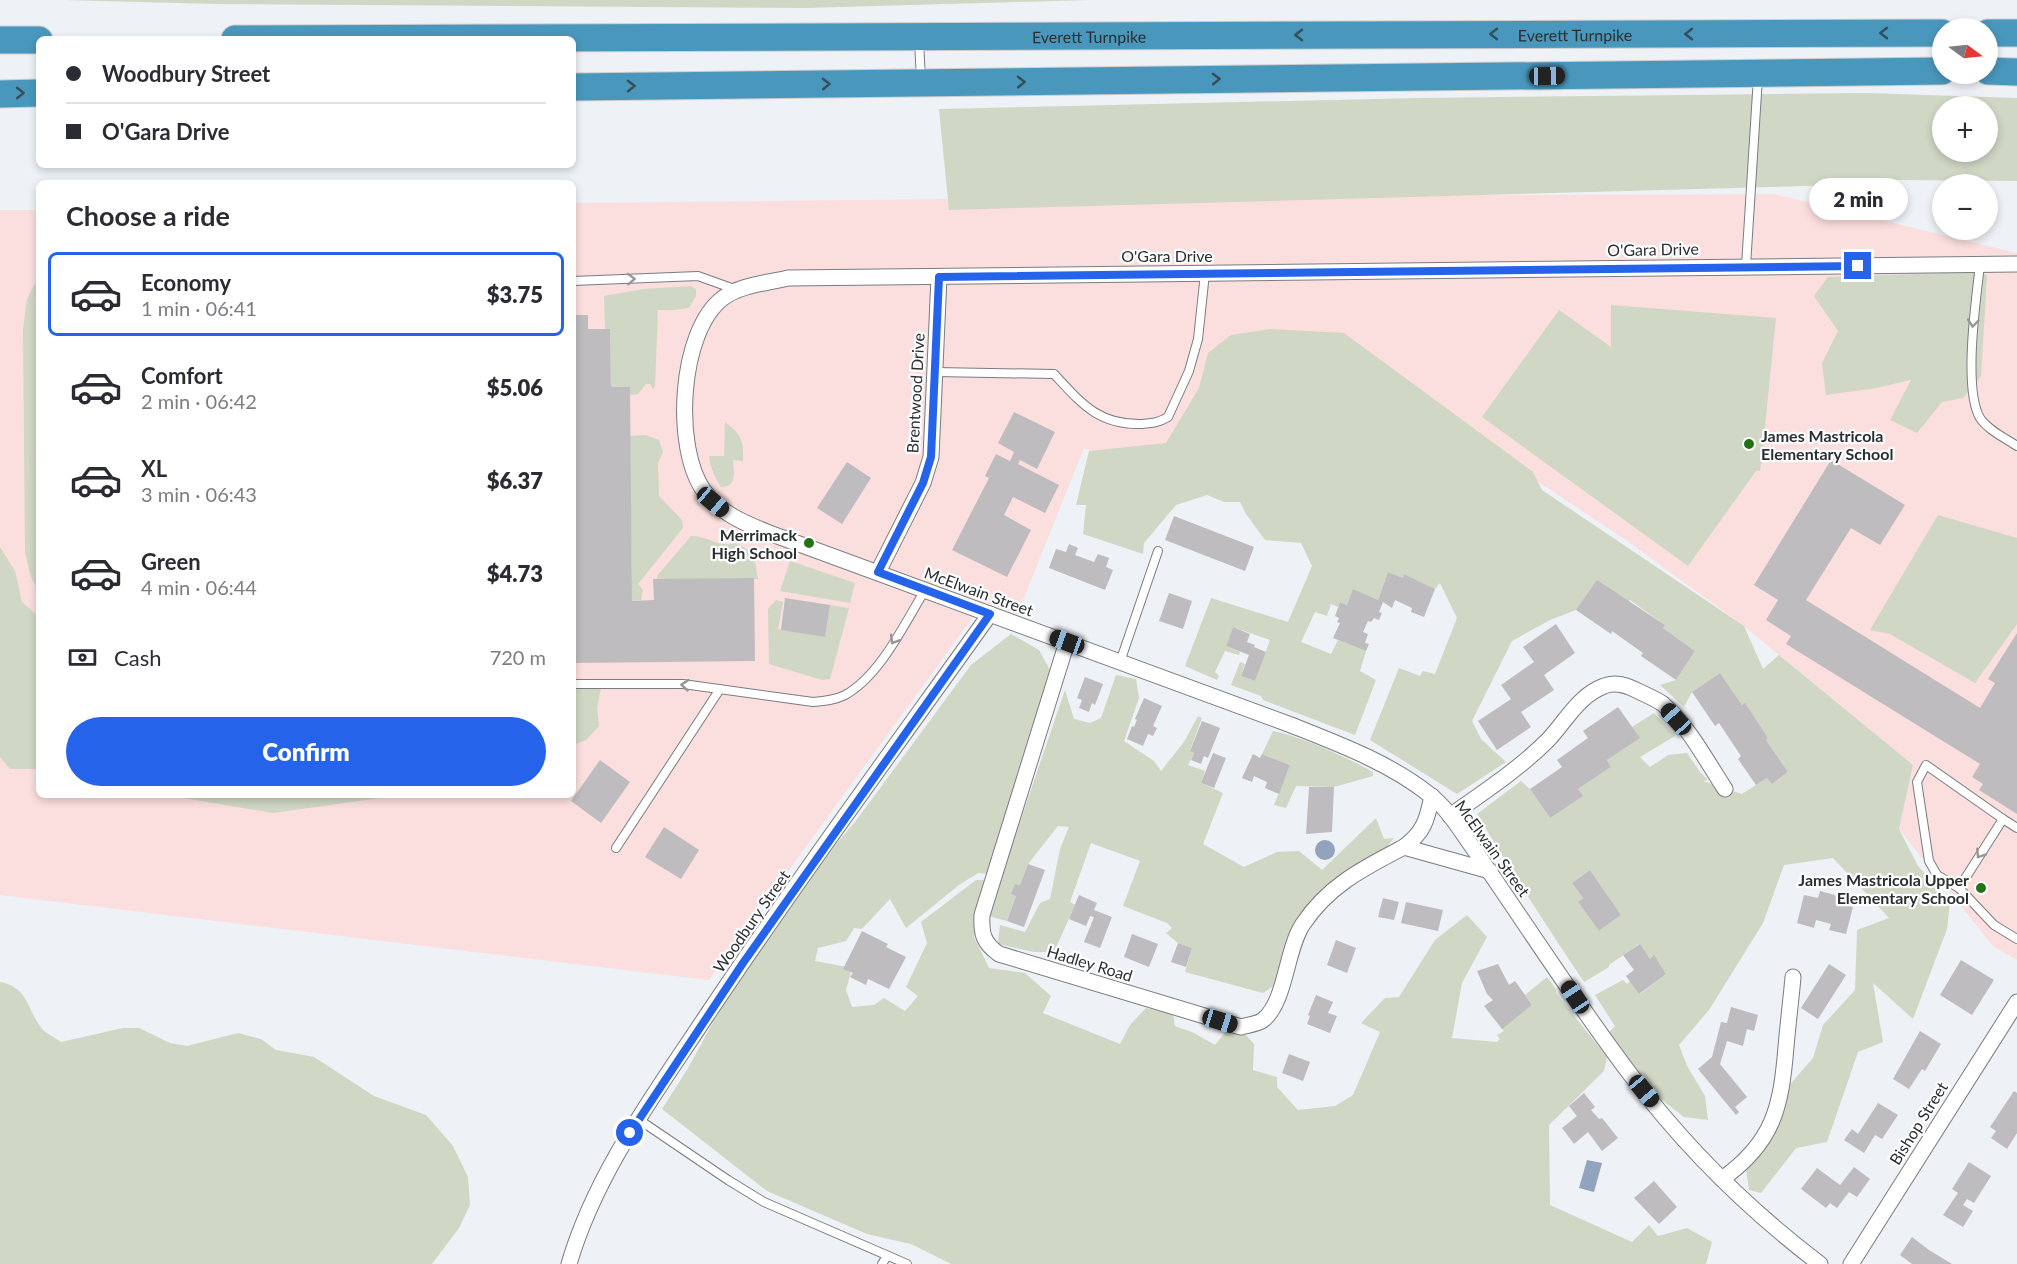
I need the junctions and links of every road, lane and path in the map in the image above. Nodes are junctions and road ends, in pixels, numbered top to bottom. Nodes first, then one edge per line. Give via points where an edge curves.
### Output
1 (1932, 33) edge
2 (1998, 33) edge
3 (2017, 33) edge
4 (919, 36) junction
5 (576, 38) edge
6 (0, 40) edge
7 (36, 40) edge
8 (1932, 71) edge
9 (1998, 71) edge
10 (2017, 72) edge
11 (1758, 73) junction
12 (921, 83) junction
13 (576, 87) edge
14 (36, 93) edge
15 (0, 94) edge
16 (2017, 264) edge
17 (1980, 265) junction
18 (1746, 266) junction
19 (1205, 273) junction
20 (939, 277) junction
21 (576, 281) edge
22 (736, 290) junction
23 (935, 372) junction
24 (2017, 446) edge
25 (1158, 551) dead end
26 (878, 572) junction
27 (926, 590) junction
28 (990, 614) junction
29 (1067, 642) junction
30 (1120, 662) junction
31 (576, 684) edge
32 (720, 689) junction
33 (1725, 789) dead end
34 (1432, 796) junction
35 (1450, 816) junction
36 (2003, 819) junction
37 (2017, 828) edge
38 (1404, 847) junction
39 (616, 848) dead end
40 (1490, 871) junction
41 (1959, 888) junction
42 (2017, 939) edge
43 (1793, 977) dead end
44 (2017, 1002) edge
45 (638, 1119) junction
46 (1722, 1179) junction
47 (887, 1256) junction
48 (569, 1264) edge
49 (882, 1264) edge
50 (907, 1264) edge
51 (1820, 1264) edge
52 (1851, 1264) edge

1 -> 4 highway, Everett Turnpike
2 - 3 highway
4 - 5 highway, Everett Turnpike
4 - 12 lane
6 - 7 highway
8 - 11 highway
9 - 10 highway
12 -> 11 highway
11 - 18 lane
13 -> 12 highway
15 -> 14 highway
16 - 17 street, O'Gara Drive
17 - 18 street, O'Gara Drive
17 -> 24 lane via 1972,330 1976,409 1984,424
18 - 19 street, O'Gara Drive
19 - 20 street, O'Gara Drive
19 - 23 lane via 1198,339 1191,363 1168,417 1159,423 1113,422 1098,416 1054,374
20 - 22 street, O'Gara Drive via 788,278
20 - 23 street, Brentwood Drive
21 -> 22 lane via 698,276
22 - 26 street, O'Gara Drive via 709,311 692,346 685,424 694,475 713,502 735,518
23 - 26 street, Brentwood Drive via 931,457 923,483
25 - 30 lane
26 - 27 street, McElwain Street
27 - 28 street, McElwain Street
27 -> 32 lane via 879,663 847,694 831,701 813,702
28 - 29 street, McElwain Street
28 - 45 street, Woodbury Street
29 - 30 street, McElwain Street
29 - 38 street, Hadley Road via 982,915 983,937 999,954 1241,1027 1262,1021 1276,1005 1302,925 1328,893
30 - 34 street, McElwain Street via 1357,752
32 -> 31 lane via 663,684
32 - 39 lane
33 - 35 street via 1690,735 1662,703 1625,684 1605,686 1587,696 1530,757
34 - 35 street, McElwain Street
34 - 38 street, Hadley Road via 1418,836
35 - 40 street, McElwain Street
36 - 37 lane
36 -> 41 lane
36 - 41 lane via 1926,765 1917,782 1929,861 1937,875
38 - 40 street
40 - 46 street, McElwain Street via 1630,1075
41 - 42 lane via 1994,925
43 - 46 street via 1777,1109 1760,1144
44 - 52 street, Bishop Street
45 - 47 lane via 764,1202
45 - 48 street, Woodbury Street via 595,1196
46 - 51 street, McElwain Street
47 - 49 lane
47 - 50 lane

